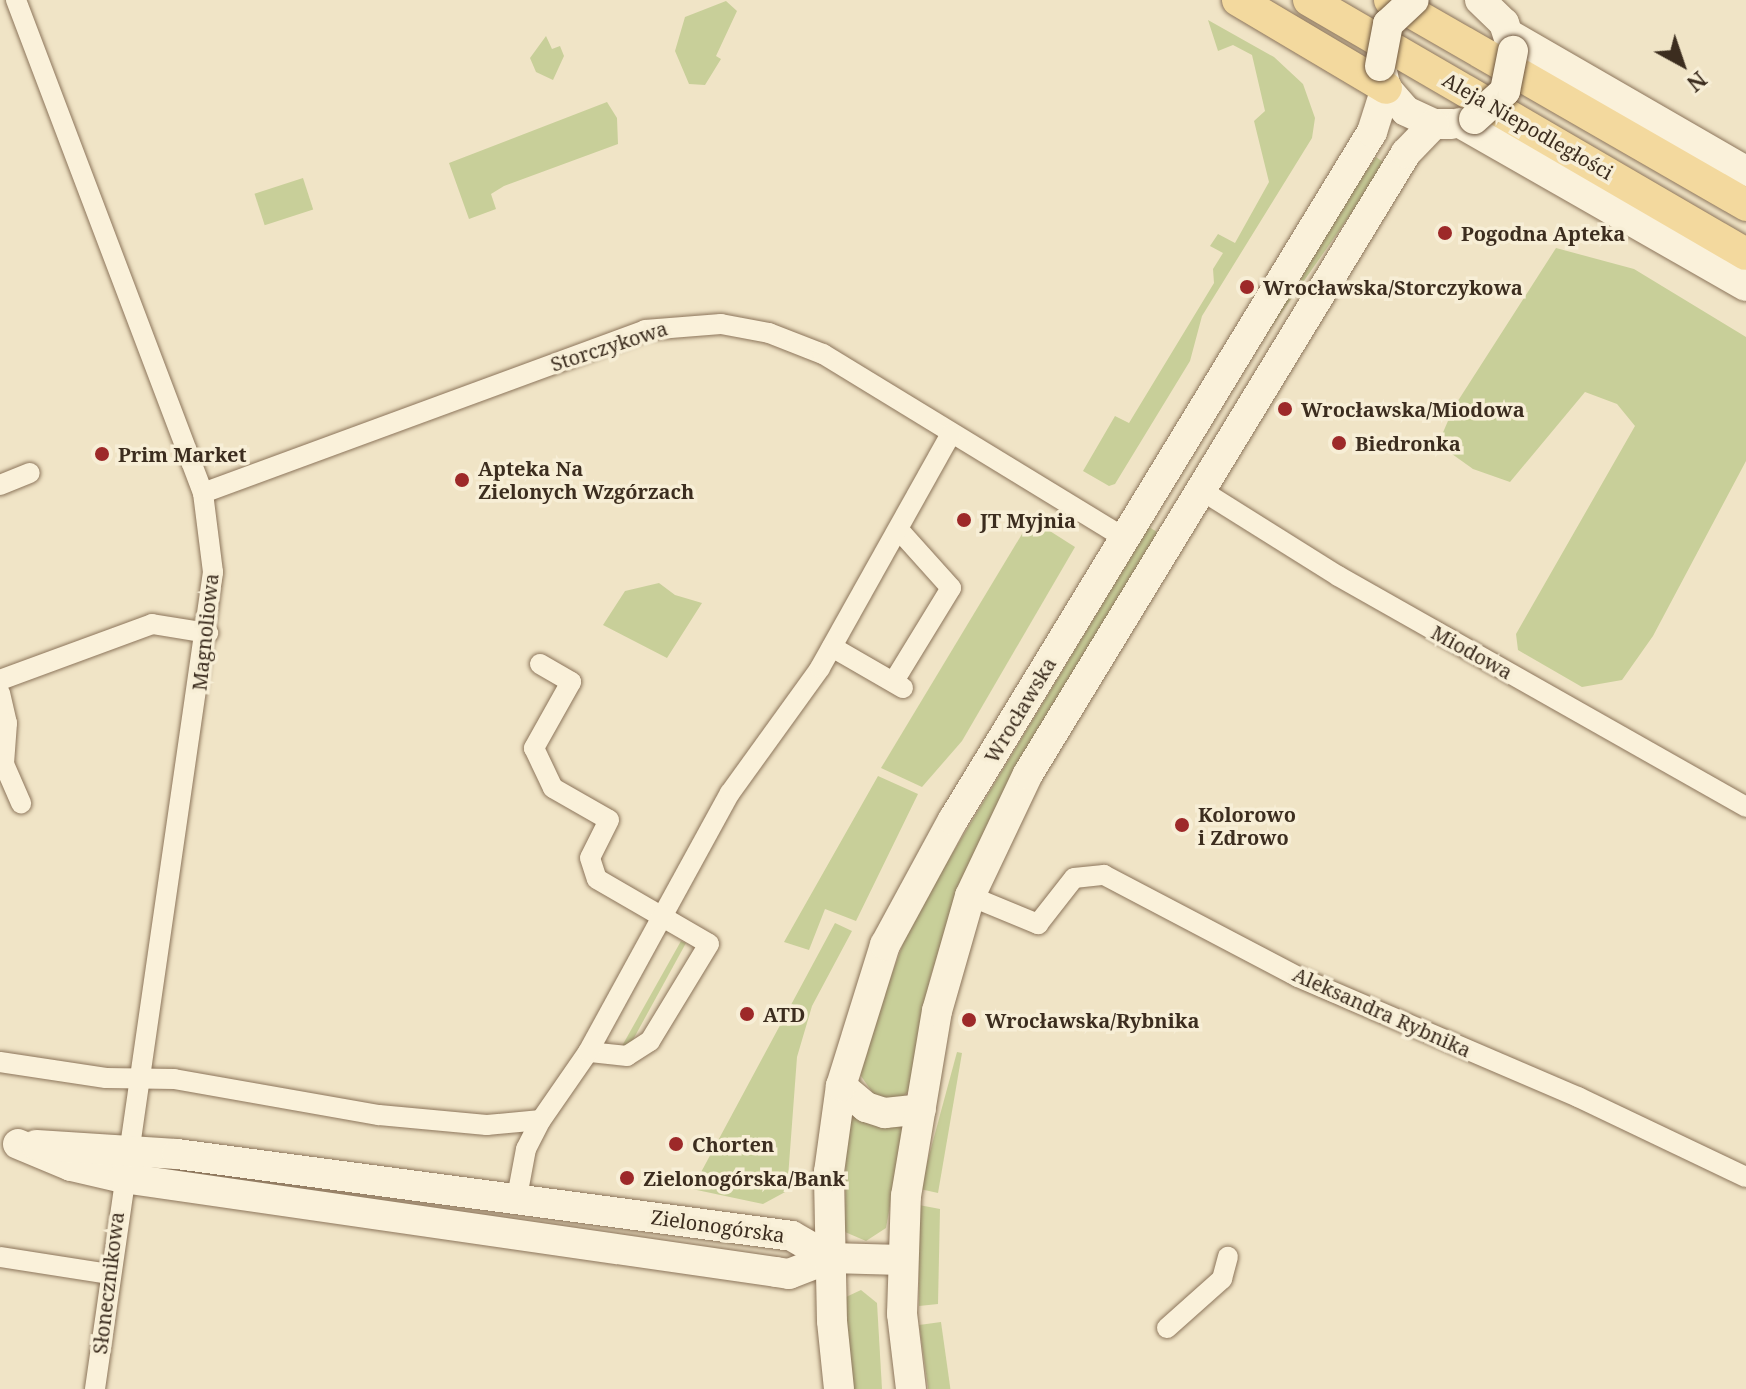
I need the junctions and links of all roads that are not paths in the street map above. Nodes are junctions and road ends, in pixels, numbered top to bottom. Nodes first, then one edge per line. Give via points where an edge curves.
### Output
1 (16, 0) edge
2 (1238, 0) edge
3 (1309, 0) edge
4 (1390, 0) edge
5 (1414, 0) edge
6 (1500, 20) edge
7 (1383, 77) junction
8 (1456, 122) junction
9 (1746, 171) edge
10 (1746, 205) edge
11 (1746, 254) edge
12 (1746, 286) edge
13 (951, 434) junction
14 (30, 473) dead end
15 (0, 485) edge
16 (1201, 490) junction
17 (203, 493) junction
18 (898, 529) junction
19 (1125, 538) junction
20 (208, 633) junction
21 (832, 647) junction
22 (540, 664) dead end
23 (0, 680) edge
24 (0, 693) edge
25 (21, 803) dead end
26 (1746, 807) edge
27 (970, 896) junction
28 (660, 917) junction
29 (588, 1052) junction
30 (0, 1062) edge
31 (141, 1078) junction
32 (841, 1086) junction
33 (921, 1109) junction
34 (541, 1120) junction
35 (9, 1143) edge
36 (126, 1164) junction
37 (1746, 1177) edge
38 (517, 1197) junction
39 (0, 1257) edge
40 (1228, 1257) dead end
41 (830, 1258) junction
42 (902, 1260) junction
43 (110, 1274) junction
44 (1167, 1328) dead end
45 (95, 1389) edge
46 (839, 1389) edge
47 (911, 1389) edge

1 - 17 street, Magnoliowa
2 - 7 main road
3 - 11 main road, Aleja Niepodległości
4 - 10 main road, Aleja Niepodległości
5 - 7 main road, Wrocławska, bridge via 1388,24
6 - 8 main road, Wrocławska, bridge via 1505,91
6 - 9 main road
7 - 8 main road via 1406,111
7 - 19 main road, Wrocławska via 1372,132
8 - 12 main road
8 - 16 main road, Wrocławska via 1406,153
13 - 17 street, Storczykowa via 823,354 769,333 681,324 645,330
13 - 18 street
13 - 19 street, Storczykowa
14 - 15 street
16 - 26 street, Miodowa via 1338,576
16 - 27 main road, Wrocławska via 1028,774
17 - 20 street, Magnoliowa via 213,572
18 - 21 street
18 - 21 street via 951,588 898,685
19 - 32 main road, Wrocławska via 953,820 885,945
20 - 23 street via 152,624
20 - 31 street, Magnoliowa
21 - 28 street via 730,793
22 - 28 street via 571,682 534,748 553,788 609,820 590,858 597,879
24 - 25 street via 7,723 4,764
27 - 33 main road, Wrocławska via 950,953
27 - 37 street, Aleksandra Rybnika via 1038,924 1074,878 1104,875 1298,977 1578,1097
28 - 29 street
28 - 29 street via 709,944 650,1041 627,1056
29 - 34 street
30 - 31 street
31 - 34 street via 174,1079 379,1115 487,1125
31 - 36 street, Magnoliowa
32 - 33 main road via 866,1107 885,1113
32 - 41 main road, Wrocławska via 829,1172
33 - 42 main road, Wrocławska
34 - 38 street via 526,1149
35 - 36 main road, Zielonogórska via 71,1166
36 - 38 main road, Zielonogórska
36 - 41 main road, Zielonogórska via 789,1274
36 - 43 street, Słonecznikowa
38 - 41 main road, Zielonogórska via 792,1236
39 - 43 street
40 - 44 street via 1222,1279
41 - 42 main road
41 - 46 main road, Wrocławska
42 - 47 main road, Wrocławska
43 - 45 street, Słonecznikowa

